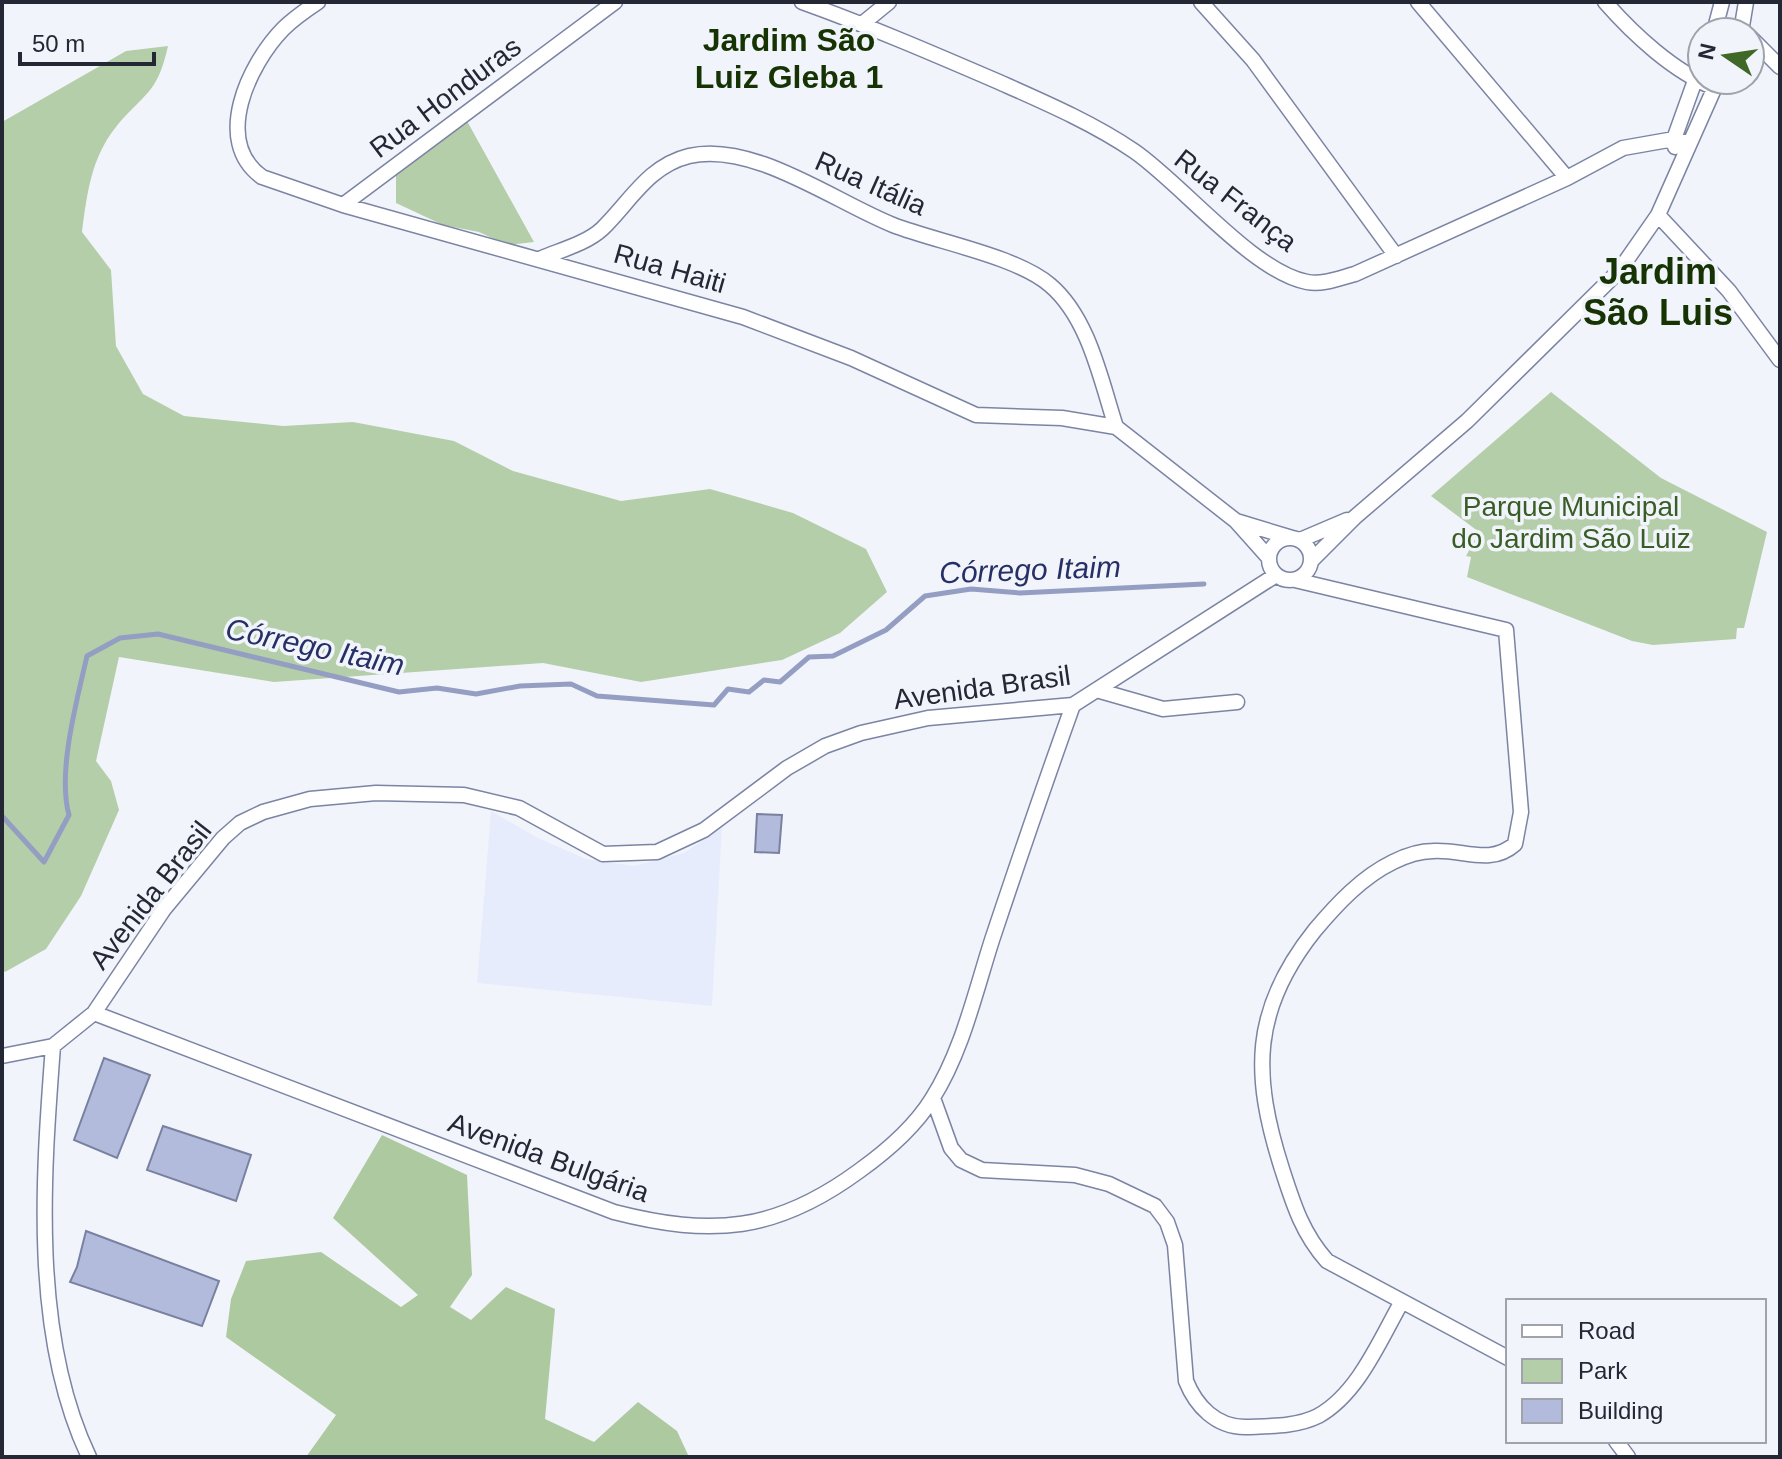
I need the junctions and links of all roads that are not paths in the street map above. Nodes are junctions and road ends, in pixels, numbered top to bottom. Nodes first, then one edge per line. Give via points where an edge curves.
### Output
1 (318, 2) edge
2 (615, 2) edge
3 (802, 2) edge
4 (889, 2) edge
5 (1201, 2) edge
6 (1418, 2) edge
7 (1605, 2) edge
8 (862, 24) junction
9 (1686, 73) edge
10 (1689, 96) edge
11 (1710, 96) edge
12 (1674, 139) junction
13 (1690, 143) junction
14 (1678, 164) junction
15 (1567, 178) junction
16 (343, 205) junction
17 (1658, 215) junction
18 (1396, 256) junction
19 (542, 258) junction
20 (1780, 360) edge
21 (1116, 427) junction
22 (1355, 517) junction
23 (1236, 521) junction
24 (1296, 539) junction
25 (1269, 558) junction
26 (1311, 561) junction
27 (1276, 575) junction
28 (1295, 580) junction
29 (1100, 691) junction
30 (1237, 702) dead end
31 (1073, 705) junction
32 (94, 1013) junction
33 (53, 1046) junction
34 (2, 1056) edge
35 (933, 1098) junction
36 (1401, 1303) junction
37 (1506, 1357) edge
38 (89, 1457) edge

1 - 16 street, Rua Haiti via 267,49 239,106 236,132 250,169
2 - 16 street, Rua Honduras
3 - 8 street, Rua França
4 - 8 street
5 - 18 street via 1253,60
6 - 15 street
7 - 9 street
8 - 18 street, Rua França via 1066,113 1134,151 1228,234 1291,276 1323,283
10 - 12 street
11 - 13 street
12 - 13 street, Rua França
12 - 14 street
12 - 15 street, Rua França via 1623,148
13 - 14 street
14 - 17 street
15 - 18 street, Rua França
16 - 19 street, Rua Haiti
17 - 20 street via 1729,291
17 - 22 street via 1619,271 1574,318 1467,421
19 - 21 street, Rua Haiti via 799,336 976,415 1062,418
19 - 21 street, Rua Itália via 601,230 669,163 704,153 760,165 890,224 1023,266 1051,286 1081,329
21 - 23 street, Rua Haiti
22 - 24 street
22 - 26 street
23 - 24 street, Rua Haiti
23 - 25 street, Rua Haiti
24 - 25 street via 1281,540
24 - 26 street via 1308,548
25 - 27 street
26 - 28 street
27 - 28 street
27 - 29 street, Avenida Brasil
28 - 36 street via 1506,630 1521,812 1515,844 1496,855 1412,854 1358,885 1293,958 1265,1025 1261,1091 1268,1128 1308,1240 1327,1261
29 - 30 street via 1163,709
29 - 31 street, Avenida Brasil
31 - 32 street, Avenida Brasil via 928,718 861,733 787,768 704,830 657,852 603,854 519,808 464,795 376,793 310,799 263,812 223,838 164,909
31 - 35 street, Avenida Bulgária via 960,1038
32 - 33 street, Avenida Brasil
32 - 35 street, Avenida Bulgária via 614,1212 690,1227 771,1219 803,1208 881,1156
33 - 34 street, Avenida Brasil
33 - 38 street via 45,1242 50,1314 64,1384
35 - 36 street via 951,1148 961,1160 982,1170 1075,1175 1155,1206 1175,1245 1186,1381 1203,1409 1225,1423 1276,1425 1320,1415 1365,1367
36 - 37 street

